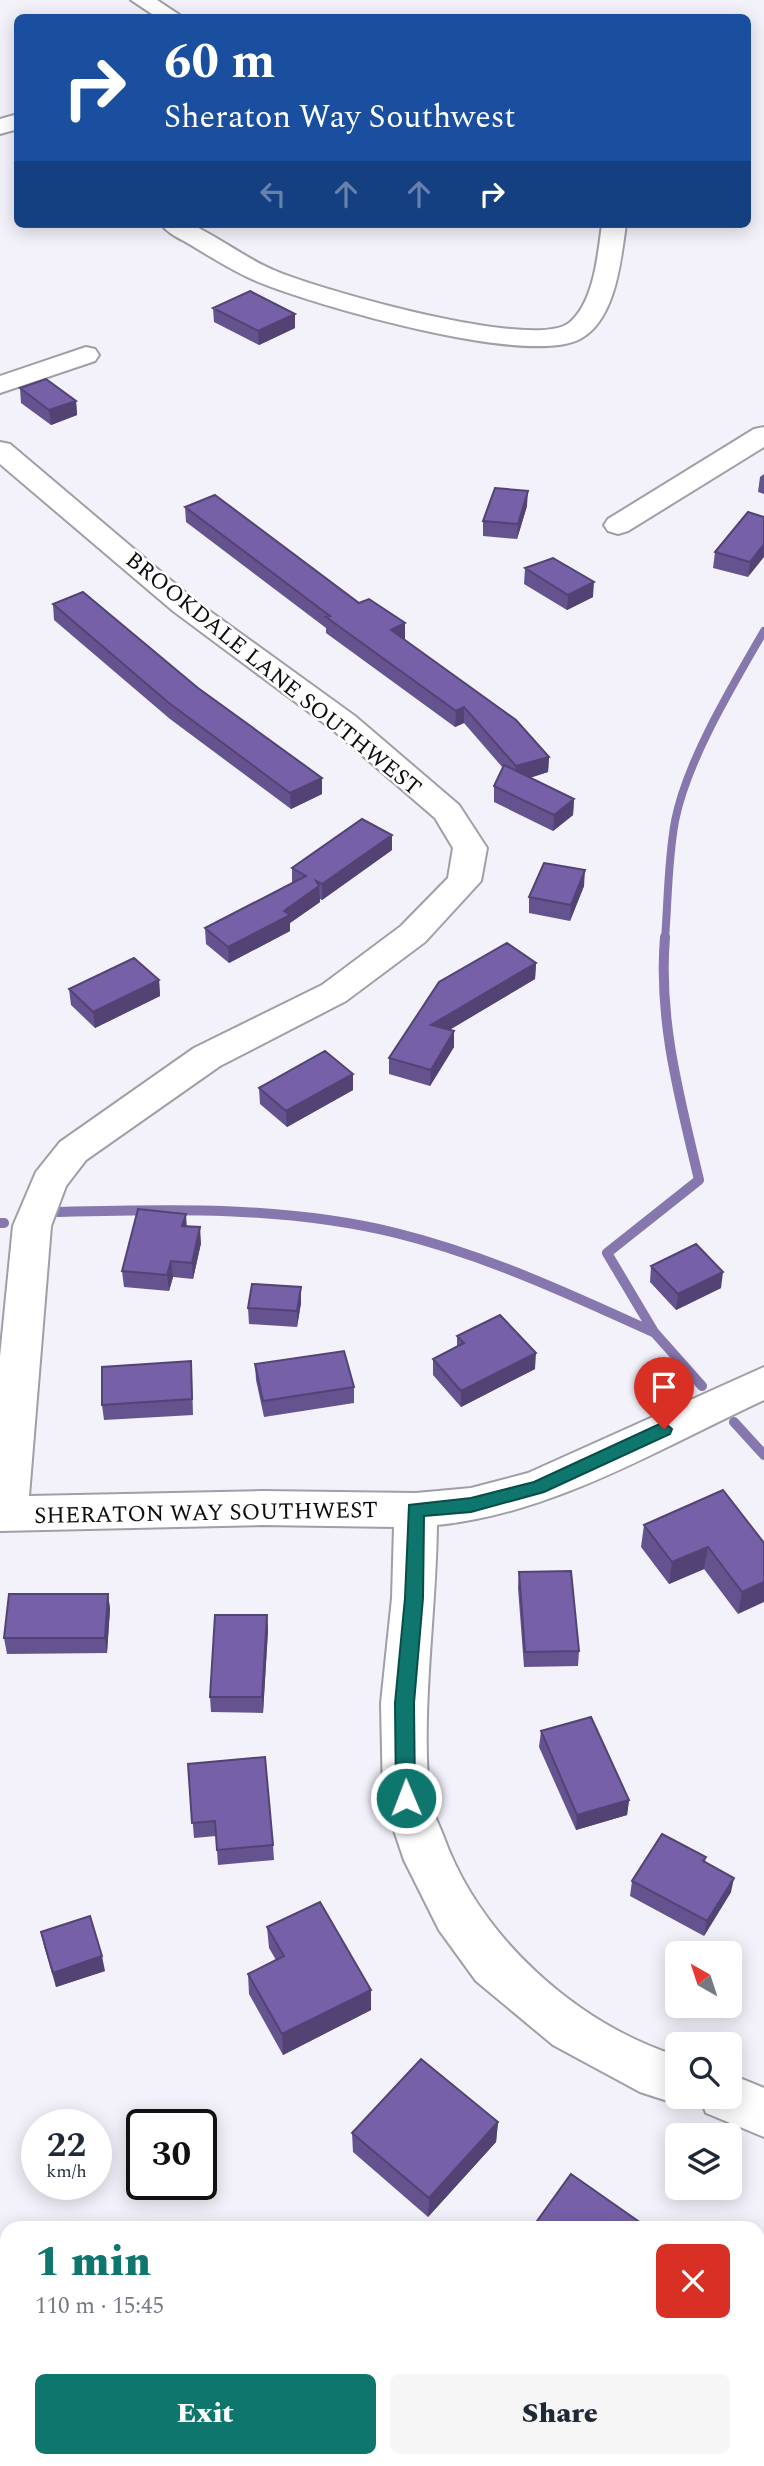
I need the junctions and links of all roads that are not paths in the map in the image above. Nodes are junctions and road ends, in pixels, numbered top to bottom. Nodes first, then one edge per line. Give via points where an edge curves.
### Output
1 (142, 0) edge
2 (167, 14) edge
3 (180, 228) edge
4 (613, 228) edge
5 (86, 355) dead end
6 (0, 385) edge
7 (764, 435) edge
8 (0, 450) edge
9 (618, 525) dead end
10 (764, 1382) edge
11 (416, 1510) junction
12 (3, 1514) edge
13 (665, 2076) edge
14 (742, 2104) edge
15 (764, 2113) edge

1 - 2 street
3 - 4 street via 264,276 309,294 455,329 514,336 562,336 579,328 607,272
5 - 6 street
7 - 9 street
8 - 12 street, BROOKDALE LANE SOUTHWEST via 183,605 344,723 447,812 470,848 464,881 414,934 334,993 207,1057 73,1151 49,1181 32,1226
10 - 11 street, SHERATON WAY SOUTHWEST via 538,1488 471,1505
11 - 12 street, SHERATON WAY SOUTHWEST
11 - 13 street via 404,1703 406,1798 428,1860 456,1915 493,1965 570,2029 640,2068
14 - 15 street

